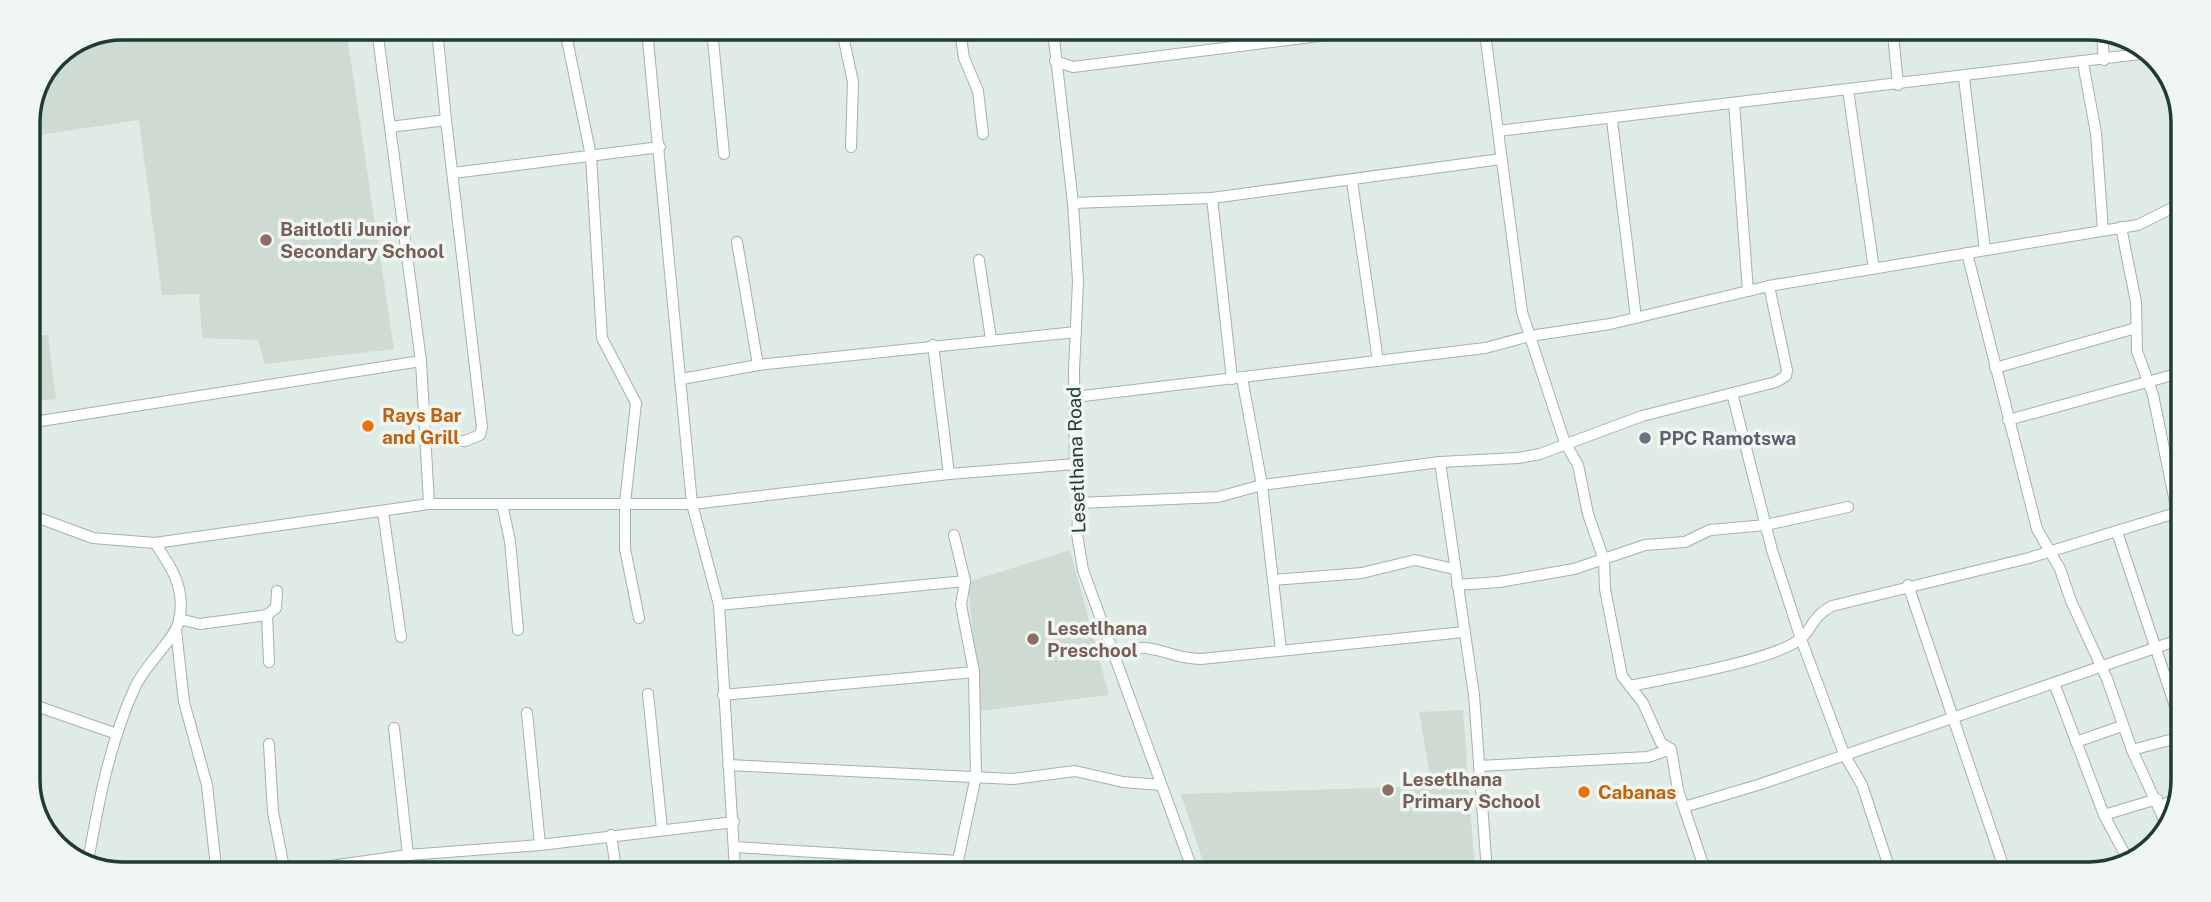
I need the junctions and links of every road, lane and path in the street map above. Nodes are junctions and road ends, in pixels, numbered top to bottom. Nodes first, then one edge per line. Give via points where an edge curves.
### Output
1 (378, 40) edge
2 (438, 40) edge
3 (567, 40) edge
4 (648, 40) edge
5 (713, 40) edge
6 (844, 40) edge
7 (961, 40) edge
8 (1054, 40) edge
9 (1287, 40) edge
10 (1486, 40) edge
11 (1894, 40) edge
12 (2103, 42) edge
13 (2136, 56) edge
14 (2104, 60) junction
15 (1055, 61) junction
16 (2083, 63) junction
17 (1964, 78) junction
18 (1898, 85) junction
19 (1848, 90) junction
20 (1734, 103) junction
21 (446, 120) junction
22 (1612, 120) junction
23 (390, 127) junction
24 (1497, 131) junction
25 (983, 134) dead end
26 (660, 147) junction
27 (851, 147) dead end
28 (724, 154) dead end
29 (591, 156) junction
30 (1501, 159) junction
31 (453, 173) junction
32 (1352, 181) junction
33 (1212, 198) junction
34 (1073, 203) junction
35 (2171, 209) edge
36 (2121, 227) junction
37 (2103, 230) junction
38 (737, 242) dead end
39 (1985, 250) junction
40 (1967, 253) junction
41 (979, 260) dead end
42 (1874, 269) junction
43 (1769, 286) junction
44 (1748, 291) junction
45 (1636, 318) junction
46 (2136, 328) junction
47 (1076, 332) junction
48 (1530, 336) junction
49 (991, 339) junction
50 (933, 345) junction
51 (421, 361) junction
52 (1378, 361) junction
53 (758, 365) junction
54 (1995, 368) junction
55 (2171, 375) edge
56 (682, 379) junction
57 (1237, 379) junction
58 (2148, 379) junction
59 (1732, 393) junction
60 (1075, 397) junction
61 (2008, 420) junction
62 (40, 421) edge
63 (426, 441) junction
64 (1565, 443) junction
65 (1440, 462) junction
66 (1075, 464) junction
67 (949, 474) junction
68 (2171, 481) edge
69 (1262, 485) junction
70 (625, 503) junction
71 (1079, 503) junction
72 (502, 504) junction
73 (692, 504) junction
74 (429, 505) junction
75 (1848, 507) dead end
76 (383, 512) junction
77 (2171, 514) edge
78 (40, 518) edge
79 (1766, 525) junction
80 (2117, 532) junction
81 (954, 535) dead end
82 (155, 543) junction
83 (2047, 552) junction
84 (1604, 560) junction
85 (1454, 569) junction
86 (1273, 580) junction
87 (965, 581) junction
88 (1457, 585) junction
89 (1908, 585) junction
90 (277, 591) dead end
91 (719, 605) junction
92 (267, 615) junction
93 (639, 618) dead end
94 (179, 619) junction
95 (176, 630) junction
96 (518, 630) dead end
97 (1464, 632) junction
98 (401, 637) dead end
99 (1801, 639) junction
100 (2171, 642) edge
101 (2155, 648) junction
102 (1281, 650) junction
103 (1115, 659) junction
104 (269, 662) dead end
105 (2101, 667) junction
106 (974, 672) junction
107 (2054, 683) junction
108 (2171, 684) edge
109 (1630, 686) junction
110 (648, 694) dead end
111 (723, 695) junction
112 (40, 707) edge
113 (527, 713) dead end
114 (1950, 717) junction
115 (2122, 726) junction
116 (394, 728) dead end
117 (117, 734) junction
118 (2171, 740) edge
119 (2076, 743) junction
120 (269, 744) dead end
121 (1671, 749) junction
122 (2132, 750) junction
123 (1844, 754) junction
124 (728, 765) junction
125 (1479, 766) junction
126 (976, 776) junction
127 (1161, 785) junction
128 (2167, 801) edge
129 (2158, 803) junction
130 (1684, 807) junction
131 (2104, 815) junction
132 (2163, 815) edge
133 (734, 822) junction
134 (662, 829) junction
135 (611, 835) junction
136 (540, 845) junction
137 (735, 847) junction
138 (2124, 853) edge
139 (89, 854) edge
140 (408, 855) junction
141 (215, 862) edge
142 (283, 862) edge
143 (386, 862) edge
144 (615, 862) edge
145 (735, 862) edge
146 (910, 862) edge
147 (958, 862) edge
148 (1190, 862) edge
149 (1485, 862) edge
150 (1702, 862) edge
151 (1887, 862) edge
152 (2002, 862) edge

1 - 23 street
2 - 21 street
3 - 29 street
4 - 26 street
5 - 28 street
6 - 27 street via 853,82
7 - 25 street via 978,91
8 - 15 street, Lesetlhana Road
9 - 15 street via 1073,67
10 - 24 street
11 - 18 street
12 - 14 street
13 - 14 street
14 - 16 street
15 - 34 street, Lesetlhana Road
16 - 17 street
16 - 37 street via 2096,133
17 - 18 street
17 - 39 street
18 - 19 street
19 - 20 street
19 - 42 street
20 - 22 street
20 - 44 street
21 - 23 street
21 - 31 street
22 - 24 street
22 - 45 street
23 - 51 street
24 - 30 street
26 - 29 street
26 - 56 street
29 - 31 street
29 - 70 street via 602,338 636,402
30 - 32 street
30 - 48 street via 1520,300
31 - 63 street via 482,426 480,435 472,440
32 - 33 street
32 - 52 street
33 - 34 street
33 - 57 street
34 - 47 street, Lesetlhana Road
35 - 36 street via 2151,221
36 - 37 street
36 - 46 street via 2136,302
37 - 39 street
38 - 53 street
39 - 40 street
40 - 42 street
40 - 54 street
41 - 49 street
42 - 43 street
43 - 44 street
43 - 59 street via 1786,376
44 - 45 street
45 - 48 street
46 - 54 street
46 - 58 street via 2137,351
47 - 49 street
47 - 60 street, Lesetlhana Road
48 - 52 street via 1485,348
48 - 64 street
49 - 50 street
50 - 53 street
50 - 67 street
51 - 62 street
51 - 63 street
52 - 57 street
53 - 56 street
54 - 61 street
55 - 58 street
56 - 73 street
57 - 60 street
57 - 69 street
58 - 61 street
58 - 68 street
59 - 64 street via 1642,416
59 - 79 street
60 - 66 street, Lesetlhana Road
61 - 83 street
63 - 74 street
64 - 65 street via 1518,458
64 - 84 street via 1578,465 1587,514
65 - 69 street
65 - 85 street
66 - 67 street
66 - 71 street, Lesetlhana Road
67 - 73 street
69 - 71 street via 1219,497
69 - 86 street
70 - 72 street
70 - 73 street
70 - 93 street via 626,556
71 - 103 street, Lesetlhana Road via 1077,534 1083,570
72 - 74 street
72 - 96 street
73 - 91 street
74 - 76 street
75 - 79 street
76 - 82 street
76 - 98 street
77 - 80 street
78 - 82 street via 93,538
79 - 84 street via 1713,529 1685,542 1645,545
79 - 99 street
80 - 83 street
80 - 101 street
81 - 87 street
82 - 94 street via 177,575
83 - 89 street
83 - 105 street via 2060,569
84 - 88 street via 1534,577
84 - 109 street via 1619,667
85 - 86 street via 1415,560 1362,573
85 - 88 street
86 - 102 street
87 - 91 street
87 - 106 street via 961,605
88 - 97 street
89 - 99 street via 1832,606 1812,619
89 - 114 street
90 - 92 street via 276,608
91 - 111 street
92 - 94 street via 200,624
92 - 104 street
94 - 95 street
95 - 117 street via 140,677
95 - 141 street via 184,702 207,785
97 - 102 street
97 - 125 street
99 - 109 street via 1723,665
99 - 123 street
100 - 101 street
101 - 105 street
101 - 108 street
102 - 103 street via 1183,659 1131,647
103 - 127 street, Lesetlhana Road
105 - 107 street
105 - 115 street
106 - 111 street
106 - 126 street
107 - 114 street
107 - 119 street
109 - 121 street via 1661,743
110 - 134 street
111 - 124 street
112 - 117 street
113 - 136 street
114 - 123 street
114 - 152 street
115 - 119 street
115 - 122 street
116 - 140 street
117 - 139 street via 102,780
118 - 122 street
119 - 131 street
120 - 142 street via 273,812
121 - 125 street via 1648,757
121 - 130 street
122 - 129 street
123 - 130 street
123 - 151 street via 1862,785
124 - 126 street
124 - 133 street
125 - 149 street
126 - 127 street via 1023,778 1074,771
126 - 147 street
127 - 148 street, Lesetlhana Road
128 - 129 street
129 - 131 street
129 - 132 street
130 - 150 street
131 - 138 street
133 - 134 street
133 - 137 street
134 - 135 street
135 - 136 street
135 - 144 street
136 - 140 street
137 - 145 street
137 - 146 street
140 - 143 street

